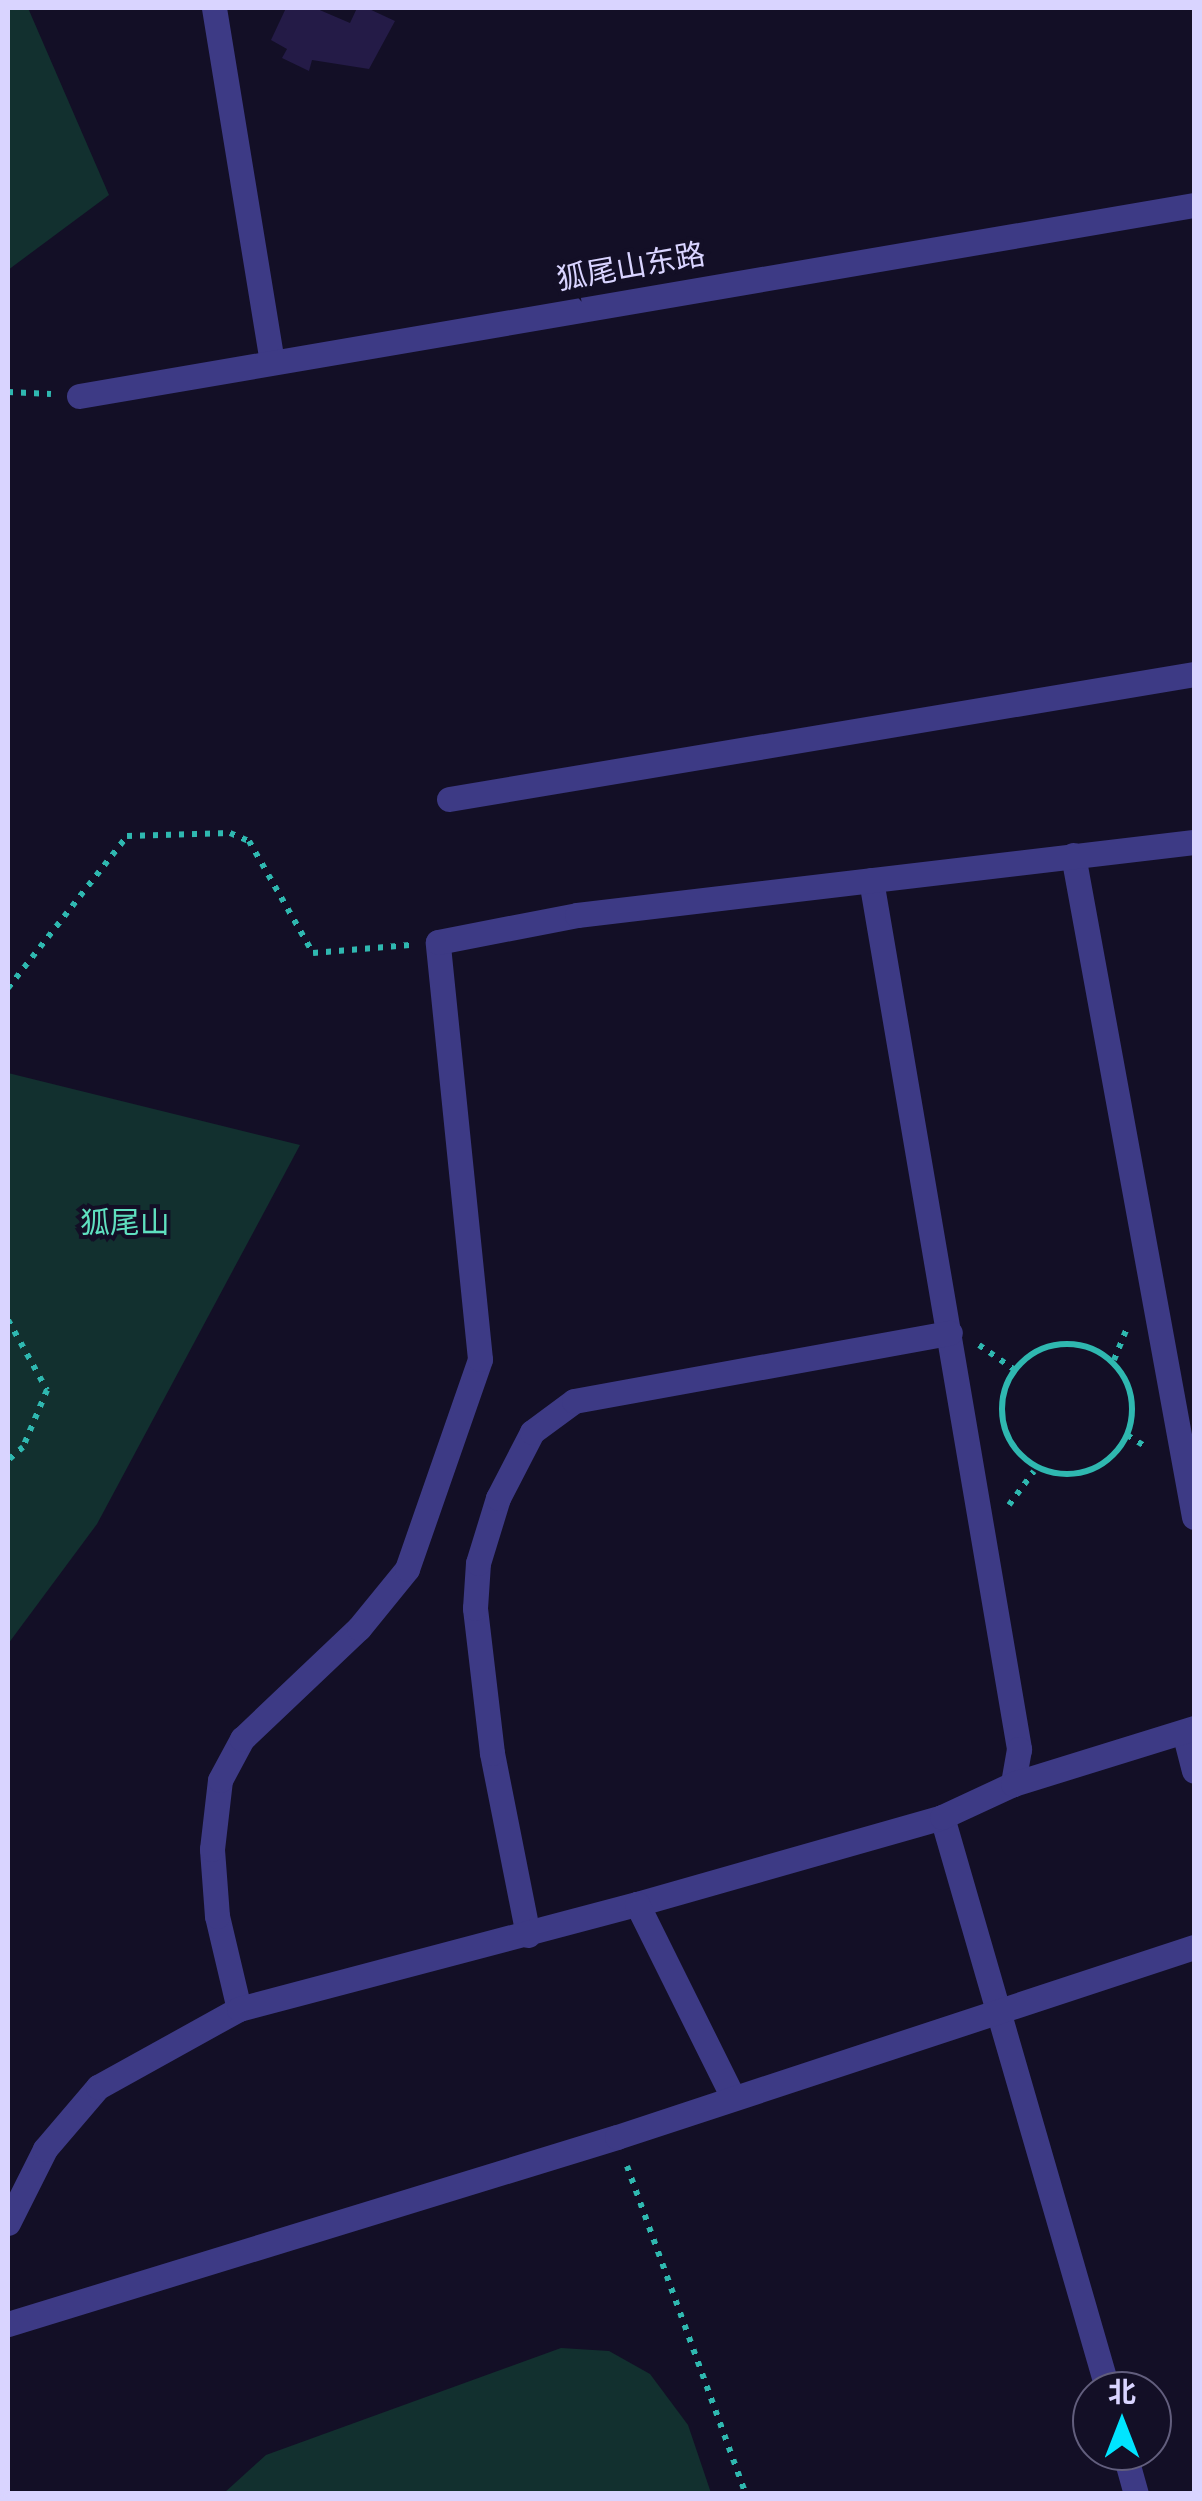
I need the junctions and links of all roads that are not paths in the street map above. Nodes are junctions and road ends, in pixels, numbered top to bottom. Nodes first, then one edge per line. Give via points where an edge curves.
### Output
1 (214, 8) edge
2 (1194, 205) edge
3 (272, 362) junction
4 (79, 396) road end
5 (1194, 674) edge
6 (449, 798) dead end
7 (1194, 842) edge
8 (1073, 855) junction
9 (871, 880) junction
10 (950, 1333) junction
11 (1194, 1517) edge
12 (1189, 1730) edge
13 (1194, 1771) edge
14 (1013, 1784) junction
15 (942, 1817) junction
16 (637, 1904) junction
17 (528, 1935) junction
18 (1194, 1947) edge
19 (1003, 2006) junction
20 (239, 2009) junction
21 (733, 2097) junction
22 (8, 2223) edge
23 (8, 2324) edge
24 (1103, 2371) edge

1 - 3 street
2 - 3 street, 狐尾山东路
3 - 4 street, 狐尾山东路
5 - 6 street
7 - 8 street
8 - 9 street
8 - 11 street
9 - 10 street
9 - 20 street via 578,914 438,942 480,1359 407,1569 358,1628 242,1739 220,1780 212,1849 217,1916
10 - 14 street via 1019,1749
10 - 17 street via 574,1401 532,1432 498,1498 478,1563 475,1608 492,1752
12 - 13 street
12 - 14 street
14 - 15 street
15 - 16 street
15 - 19 street
16 - 17 street
16 - 21 street
17 - 20 street
18 - 19 street
19 - 21 street
19 - 24 street
20 - 22 street via 98,2087 45,2149
21 - 23 street

